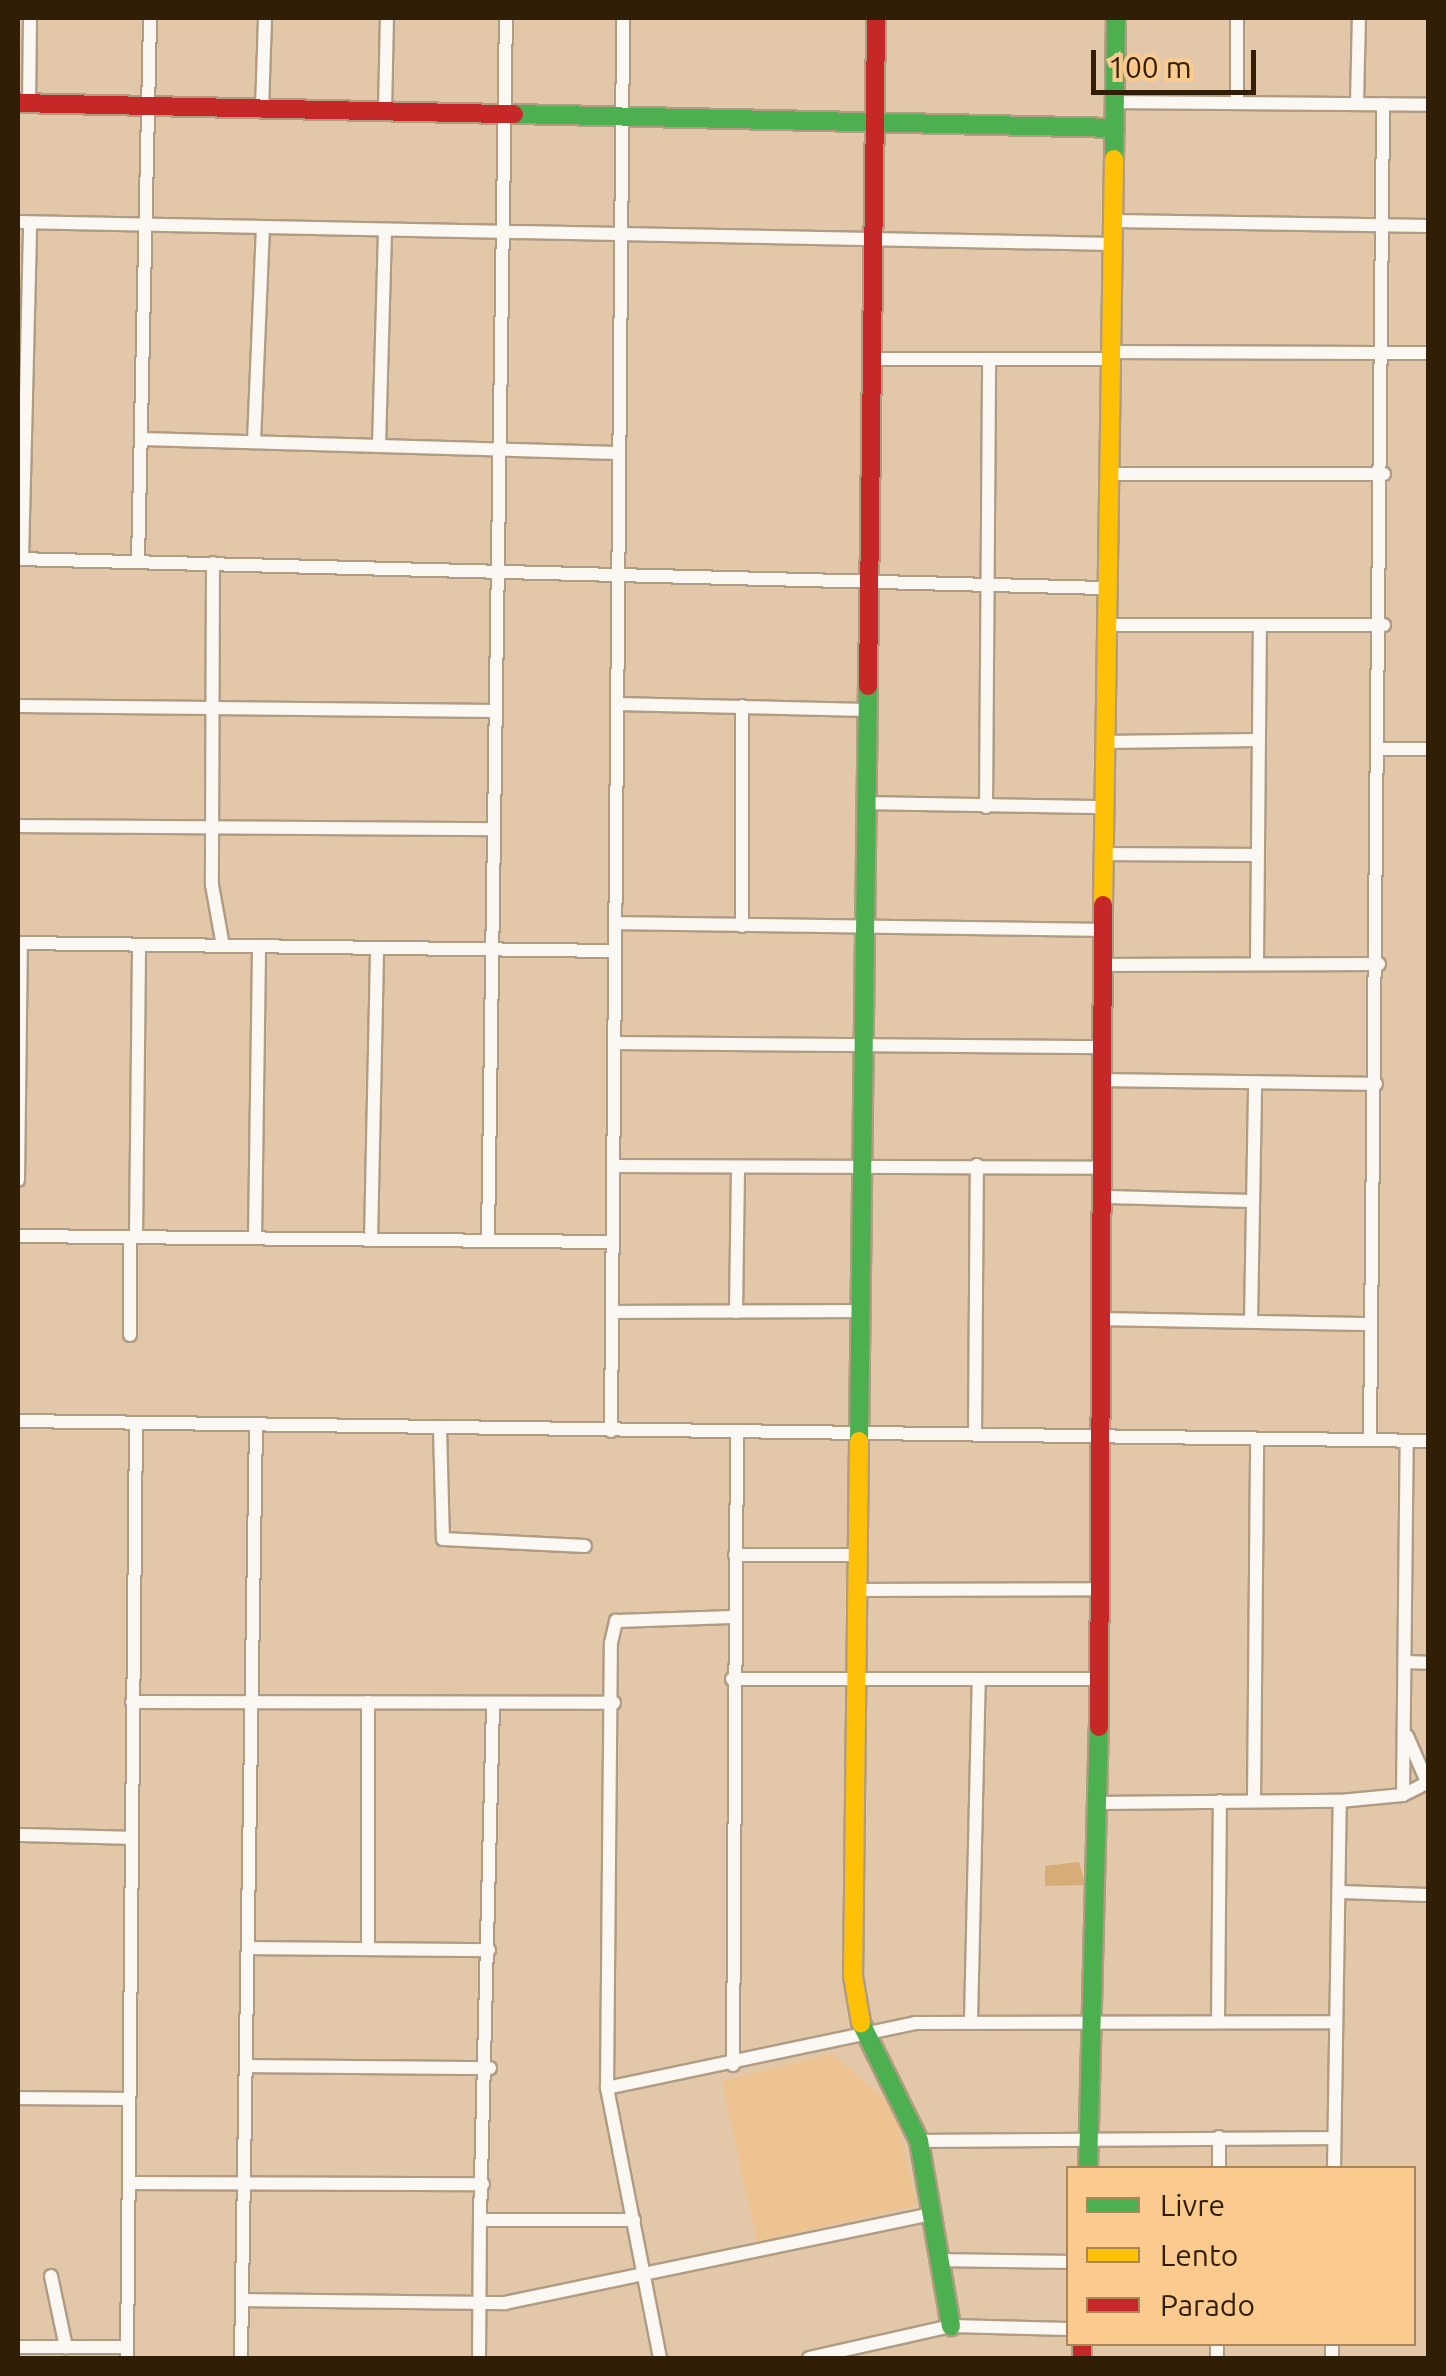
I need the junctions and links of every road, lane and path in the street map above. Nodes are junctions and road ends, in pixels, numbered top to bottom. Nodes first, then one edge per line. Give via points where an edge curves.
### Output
1 (30, 18) edge
2 (150, 18) edge
3 (265, 18) edge
4 (387, 18) edge
5 (506, 18) edge
6 (623, 18) edge
7 (876, 18) edge
8 (1116, 18) edge
9 (1238, 18) edge
10 (1359, 18) edge
11 (1237, 101) junction
12 (1114, 102) junction
13 (23, 103) edge
14 (1357, 104) junction
15 (1383, 104) junction
16 (148, 105) junction
17 (1428, 105) edge
18 (262, 109) junction
19 (385, 111) junction
20 (504, 115) junction
21 (620, 116) junction
22 (873, 120) junction
23 (1115, 128) junction
24 (1114, 221) junction
25 (24, 222) edge
26 (146, 223) junction
27 (1380, 225) junction
28 (1428, 226) edge
29 (263, 228) junction
30 (385, 230) junction
31 (502, 232) junction
32 (621, 233) junction
33 (869, 238) junction
34 (1113, 244) junction
35 (1380, 353) junction
36 (1428, 353) edge
37 (1110, 356) junction
38 (870, 359) junction
39 (988, 363) junction
40 (141, 439) junction
41 (254, 442) junction
42 (379, 446) junction
43 (499, 447) junction
44 (619, 452) junction
45 (1108, 474) junction
46 (1384, 474) junction
47 (20, 559) edge
48 (138, 561) junction
49 (213, 562) junction
50 (499, 567) junction
51 (619, 572) junction
52 (869, 578) junction
53 (989, 584) junction
54 (1106, 588) junction
55 (1260, 625) junction
56 (1384, 625) junction
57 (1106, 626) junction
58 (617, 704) junction
59 (18, 706) edge
60 (742, 706) junction
61 (215, 708) junction
62 (867, 710) junction
63 (496, 711) junction
64 (1259, 740) junction
65 (1104, 742) junction
66 (1380, 749) junction
67 (1428, 750) edge
68 (868, 803) junction
69 (986, 807) junction
70 (1102, 807) junction
71 (18, 826) edge
72 (213, 827) junction
73 (494, 829) junction
74 (1102, 854) junction
75 (1257, 855) junction
76 (616, 922) junction
77 (742, 926) junction
78 (865, 927) junction
79 (1104, 930) junction
80 (19, 943) edge
81 (139, 944) junction
82 (223, 946) junction
83 (259, 946) junction
84 (376, 948) junction
85 (493, 950) junction
86 (616, 951) junction
87 (1256, 962) junction
88 (1379, 964) junction
89 (1103, 965) junction
90 (618, 1043) junction
91 (864, 1046) junction
92 (1101, 1046) junction
93 (1104, 1080) junction
94 (1255, 1082) junction
95 (1376, 1084) junction
96 (978, 1165) junction
97 (615, 1166) junction
98 (861, 1168) junction
99 (1104, 1168) junction
100 (738, 1169) junction
101 (18, 1180) edge
102 (1106, 1197) junction
103 (1253, 1201) junction
104 (18, 1236) edge
105 (133, 1237) junction
106 (255, 1238) junction
107 (488, 1239) junction
108 (371, 1240) junction
109 (612, 1242) junction
110 (856, 1311) junction
111 (612, 1312) junction
112 (736, 1312) junction
113 (1105, 1319) junction
114 (1252, 1321) junction
115 (1370, 1324) junction
116 (130, 1334) dead end
117 (18, 1421) edge
118 (136, 1424) junction
119 (256, 1424) junction
120 (440, 1428) junction
121 (611, 1430) junction
122 (737, 1433) junction
123 (975, 1434) junction
124 (860, 1435) junction
125 (1106, 1438) junction
126 (1257, 1440) junction
127 (1370, 1440) junction
128 (1407, 1440) junction
129 (1428, 1440) edge
130 (586, 1546) dead end
131 (856, 1555) junction
132 (735, 1556) junction
133 (1101, 1588) junction
134 (856, 1590) junction
135 (733, 1618) junction
136 (1405, 1662) junction
137 (1428, 1663) edge
138 (732, 1679) junction
139 (1099, 1679) junction
140 (855, 1680) junction
141 (979, 1680) junction
142 (132, 1702) junction
143 (368, 1702) junction
144 (254, 1703) junction
145 (614, 1703) junction
146 (493, 1705) junction
147 (1404, 1728) junction
148 (1428, 1783) edge
149 (1403, 1795) junction
150 (1254, 1801) junction
151 (1340, 1801) junction
152 (1220, 1802) junction
153 (1096, 1803) junction
154 (18, 1835) edge
155 (131, 1838) junction
156 (1340, 1892) junction
157 (1428, 1895) edge
158 (249, 1948) junction
159 (368, 1949) junction
160 (489, 1950) junction
161 (1092, 2018) junction
162 (971, 2021) junction
163 (1218, 2021) junction
164 (1336, 2022) junction
165 (866, 2034) junction
166 (733, 2064) junction
167 (247, 2066) junction
168 (490, 2068) junction
169 (607, 2088) junction
170 (18, 2098) edge
171 (126, 2098) junction
172 (1219, 2137) junction
173 (1089, 2138) junction
174 (1334, 2138) junction
175 (920, 2141) junction
176 (1088, 2166) edge
177 (1219, 2166) edge
178 (1334, 2166) edge
179 (129, 2182) junction
180 (246, 2184) junction
181 (483, 2184) junction
182 (930, 2214) junction
183 (480, 2220) junction
184 (634, 2220) junction
185 (939, 2260) junction
186 (1066, 2262) edge
187 (641, 2274) junction
188 (50, 2276) dead end
189 (242, 2300) junction
190 (478, 2306) junction
191 (951, 2326) junction
192 (1066, 2329) edge
193 (18, 2347) edge
194 (66, 2347) junction
195 (127, 2353) edge
196 (240, 2358) edge
197 (479, 2358) edge
198 (660, 2358) edge
199 (809, 2358) edge

1 - 13 street
2 - 16 street
3 - 18 street
4 - 19 street
5 - 20 street
6 - 21 street
7 - 22 street
8 - 12 street
9 - 11 street
10 - 14 street
11 - 12 street
11 - 14 street
12 - 23 street
13 - 16 street
14 - 15 street
15 - 17 street
15 - 27 street
16 - 18 street
16 - 26 street
18 - 19 street
19 - 20 street
20 - 21 street
20 - 31 street
21 - 22 street
21 - 32 street
22 - 23 street
22 - 33 street
23 - 24 street
24 - 27 street
24 - 34 street
25 - 26 street
25 - 47 street
26 - 29 street
26 - 40 street
27 - 28 street
27 - 35 street
29 - 30 street
29 - 41 street
30 - 31 street
30 - 42 street
31 - 32 street
31 - 43 street
32 - 33 street
32 - 44 street
33 - 34 street
33 - 38 street
34 - 37 street
35 - 36 street
35 - 37 street
35 - 46 street
37 - 39 street
37 - 45 street
38 - 39 street
38 - 52 street
39 - 53 street
40 - 41 street
40 - 48 street
41 - 42 street
42 - 43 street
43 - 44 street
43 - 50 street
44 - 51 street
45 - 46 street
45 - 54 street
46 - 56 street
47 - 48 street
48 - 49 street
49 - 50 street
49 - 61 street
50 - 51 street
50 - 63 street
51 - 52 street
51 - 58 street
52 - 53 street
52 - 62 street
53 - 54 street
53 - 69 street
54 - 57 street
55 - 56 street
55 - 57 street
55 - 64 street
56 - 66 street
57 - 65 street
58 - 60 street
58 - 76 street
59 - 61 street
60 - 62 street
60 - 77 street
61 - 63 street
61 - 72 street
62 - 68 street
63 - 73 street
64 - 65 street
64 - 75 street
65 - 70 street
66 - 67 street
66 - 88 street
68 - 69 street
68 - 78 street
69 - 70 street
70 - 74 street
71 - 72 street
72 - 73 street
72 - 82 street
73 - 85 street
74 - 75 street
74 - 79 street
75 - 87 street
76 - 77 street
76 - 86 street
77 - 78 street
78 - 79 street
78 - 91 street
79 - 89 street
80 - 81 street
80 - 101 street
81 - 82 street
81 - 105 street
82 - 83 street
83 - 84 street
83 - 106 street
84 - 85 street
84 - 108 street
85 - 86 street
85 - 107 street
86 - 90 street
87 - 88 street
87 - 89 street
88 - 95 street
89 - 92 street
90 - 91 street
90 - 97 street
91 - 92 street
91 - 98 street
92 - 93 street
93 - 94 street
93 - 99 street
94 - 95 street
94 - 103 street
95 - 115 street
96 - 98 street
96 - 99 street
96 - 123 street
97 - 100 street
97 - 109 street
98 - 100 street
98 - 110 street
99 - 102 street
100 - 112 street
102 - 103 street
102 - 113 street
103 - 114 street
104 - 105 street
105 - 106 street
105 - 116 street
106 - 108 street
107 - 108 street
107 - 109 street
109 - 111 street
110 - 112 street
110 - 124 street
111 - 112 street
111 - 121 street
113 - 114 street
113 - 125 street
114 - 115 street
115 - 127 street
117 - 118 street
118 - 119 street
118 - 142 street
119 - 120 street
119 - 144 street
120 - 121 street
120 - 130 street via 443,1539
121 - 122 street
122 - 124 street
122 - 132 street
123 - 124 street
123 - 125 street
124 - 131 street
125 - 126 street
125 - 133 street
126 - 127 street
126 - 150 street
127 - 128 street
128 - 129 street
128 - 136 street
131 - 132 street
131 - 134 street
132 - 135 street
133 - 134 street
133 - 139 street
134 - 140 street
135 - 138 street
135 - 145 street via 616,1621
136 - 137 street
136 - 147 street
138 - 140 street
138 - 166 street
139 - 141 street
139 - 153 street
140 - 141 street
140 - 165 street via 853,1976
141 - 162 street
142 - 144 street
142 - 155 street
143 - 144 street
143 - 146 street
143 - 159 street
144 - 158 street
145 - 146 street
145 - 169 street
146 - 160 street
147 - 148 street
147 - 149 street
148 - 149 street
149 - 151 street
150 - 151 street
150 - 152 street
151 - 156 street
152 - 153 street
152 - 163 street
153 - 161 street
154 - 155 street
155 - 171 street
156 - 157 street
156 - 164 street
158 - 159 street
158 - 167 street
159 - 160 street
160 - 168 street
161 - 162 street
161 - 163 street
161 - 173 street
162 - 165 street
163 - 164 street
164 - 174 street
165 - 166 street
165 - 175 street
166 - 169 street
167 - 168 street
167 - 180 street
168 - 181 street
169 - 184 street
170 - 171 street
171 - 179 street
172 - 173 street
172 - 174 street
172 - 177 street
173 - 175 street
173 - 176 street
174 - 178 street
175 - 182 street
179 - 180 street
179 - 195 street
180 - 181 street
180 - 189 street
181 - 183 street
182 - 185 street
182 - 187 street
183 - 184 street
183 - 190 street
184 - 187 street
185 - 186 street
185 - 191 street
187 - 190 street
187 - 198 street
188 - 194 street
189 - 190 street
189 - 196 street
190 - 197 street
191 - 192 street
191 - 199 street
193 - 194 street
194 - 195 street

